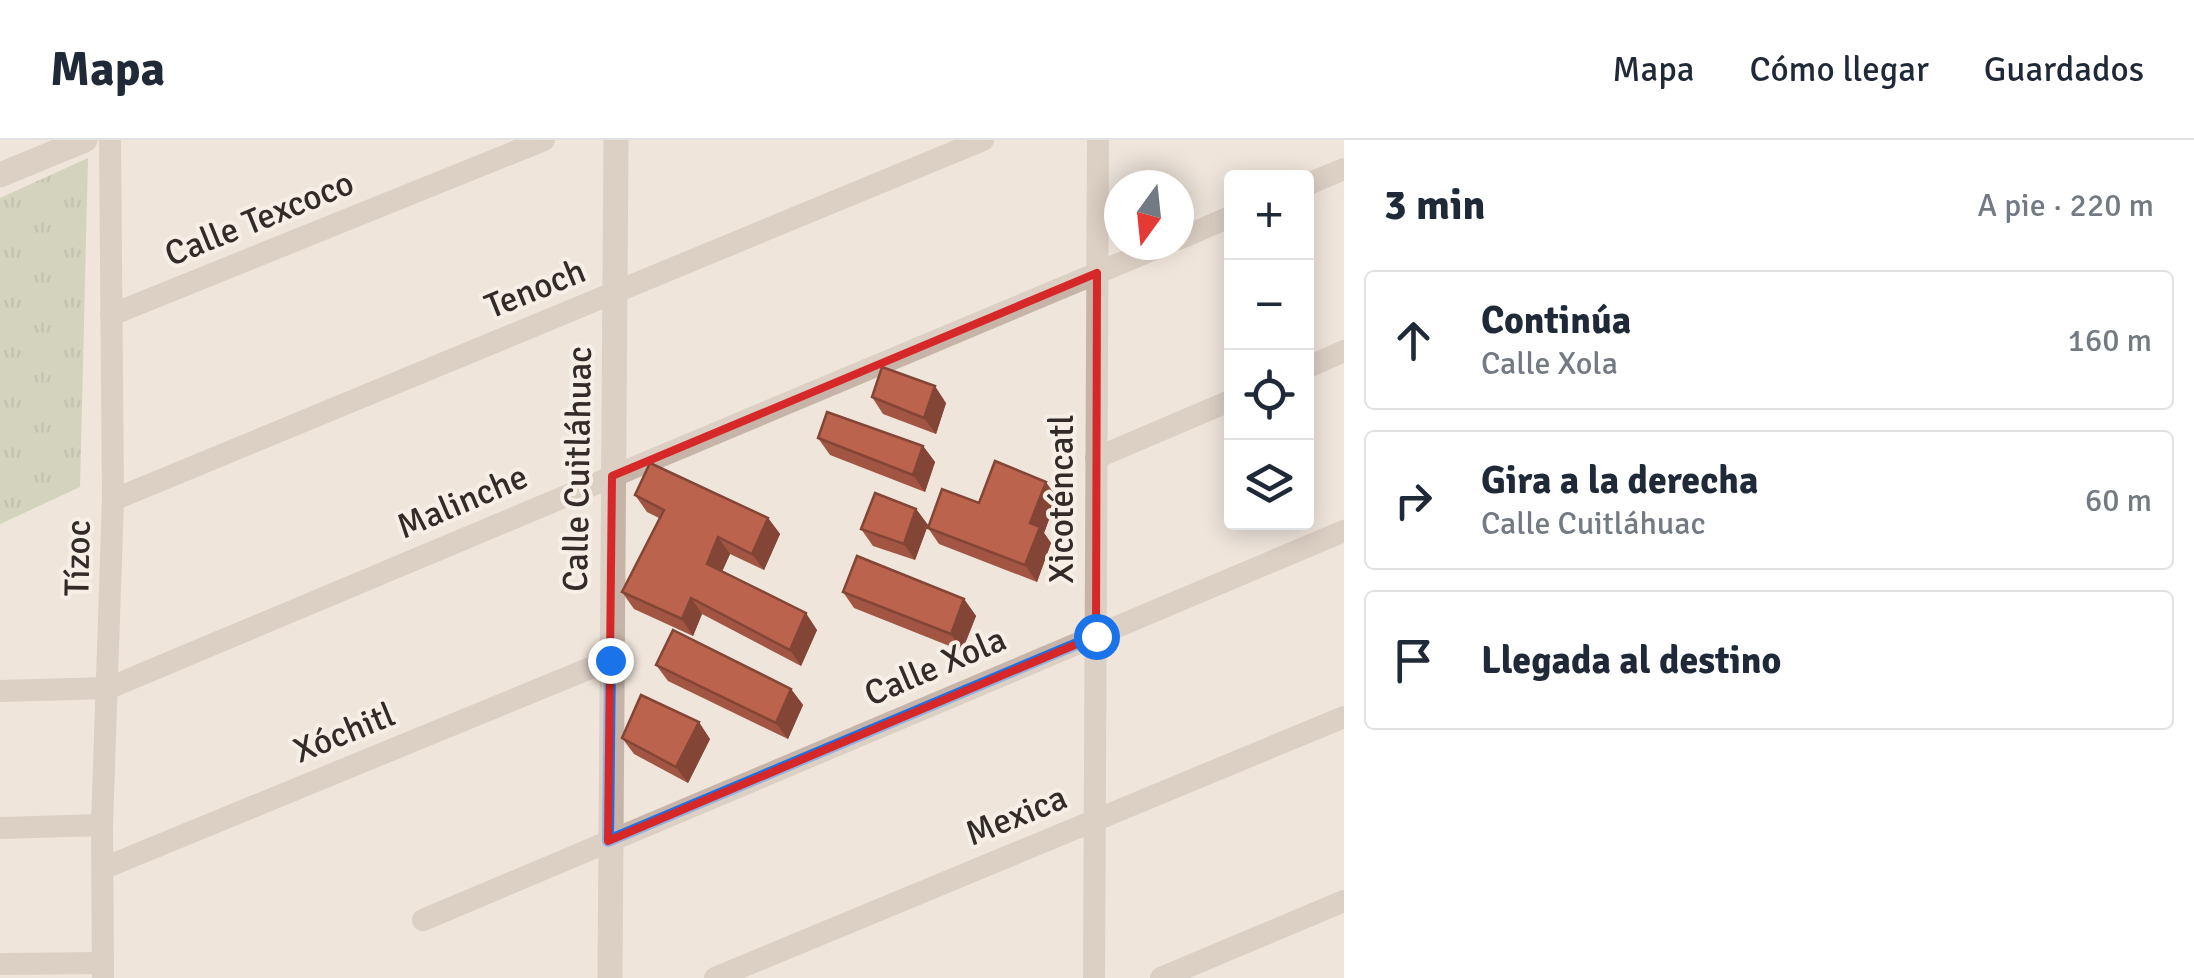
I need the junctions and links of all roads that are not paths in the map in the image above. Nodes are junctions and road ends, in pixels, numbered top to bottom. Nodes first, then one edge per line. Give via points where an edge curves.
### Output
1 (85, 140) edge
2 (110, 140) edge
3 (544, 140) edge
4 (616, 140) edge
5 (984, 140) edge
6 (1098, 140) edge
7 (1344, 169) edge
8 (0, 175) edge
9 (1314, 182) edge
10 (1224, 219) edge
11 (1194, 232) edge
12 (1129, 260) edge
13 (1098, 273) junction
14 (614, 293) junction
15 (111, 315) junction
16 (1344, 352) edge
17 (1314, 365) edge
18 (1224, 403) edge
19 (1096, 458) junction
20 (612, 476) junction
21 (113, 500) junction
22 (1344, 532) edge
23 (1096, 636) junction
24 (610, 660) junction
25 (109, 688) junction
26 (0, 691) edge
27 (1344, 717) edge
28 (1095, 821) junction
29 (102, 825) junction
30 (0, 828) edge
31 (608, 841) junction
32 (104, 868) junction
33 (1344, 901) edge
34 (423, 920) dead end
35 (0, 964) edge
36 (103, 971) edge
37 (610, 978) edge
38 (715, 978) edge
39 (1094, 978) edge
40 (1161, 978) edge

1 - 8 street
2 - 15 street, Tízoc
3 - 15 street, Calle Texcoco
4 - 14 street, Calle Cuitláhuac
5 - 14 street, Tenoch
6 - 13 street, Xicoténcatl
7 - 9 street
10 - 11 street
12 - 13 street, Malinche
13 - 19 street, Xicoténcatl
13 - 20 street, Malinche
14 - 20 street, Calle Cuitláhuac
14 - 21 street, Tenoch
15 - 21 street, Tízoc
16 - 17 street
18 - 19 street
19 - 23 street, Xicoténcatl
20 - 24 street, Calle Cuitláhuac
20 - 25 street, Malinche
21 - 25 street, Tízoc
22 - 23 street, Calle Xola
23 - 28 street, Xicoténcatl
23 - 31 street, Calle Xola
24 - 31 street, Calle Cuitláhuac
24 - 32 street, Xóchitl
25 - 26 street, Malinche
25 - 29 street, Tízoc
27 - 28 street, Mexica
28 - 38 street, Mexica
28 - 39 street, Xicoténcatl
29 - 30 street
29 - 32 street, Tízoc
31 - 34 street, Calle Xola
31 - 37 street, Calle Cuitláhuac
32 - 36 street, Tízoc
33 - 40 street
35 - 36 street

